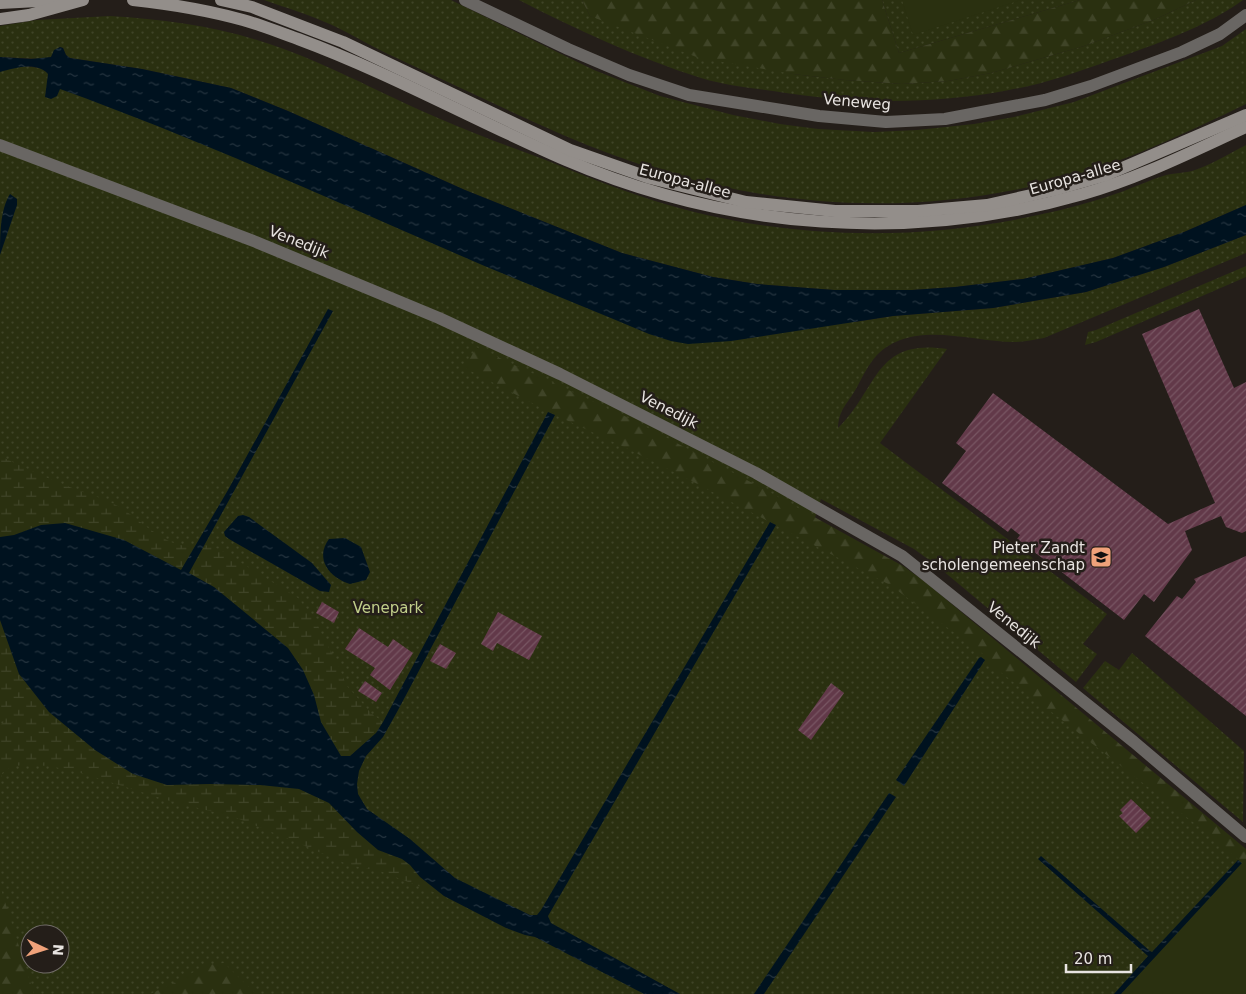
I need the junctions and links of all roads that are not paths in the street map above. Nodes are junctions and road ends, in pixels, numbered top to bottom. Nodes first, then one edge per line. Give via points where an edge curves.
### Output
1 (57, 0) edge
2 (83, 0) edge
3 (133, 0) edge
4 (221, 0) edge
5 (465, 0) edge
6 (0, 3) edge
7 (1246, 15) edge
8 (0, 20) edge
9 (1246, 115) edge
10 (1246, 127) edge
11 (0, 145) edge
12 (1246, 837) edge

1 - 6 main road
2 - 8 main road
3 - 10 main road, Europa-allee via 246,20 341,55 566,160 640,187 695,203 789,219 875,224 990,216 1111,185
4 - 9 main road, Europa-allee via 252,8 343,42 570,150 650,178 746,202 835,211 918,211 987,204 1106,175
5 - 7 street, Veneweg via 629,75 689,95 819,116 886,122 945,119 1045,100 1182,52 1220,34
11 - 12 street, Venedijk via 256,242 439,318 577,382 756,473 902,556 1134,742

